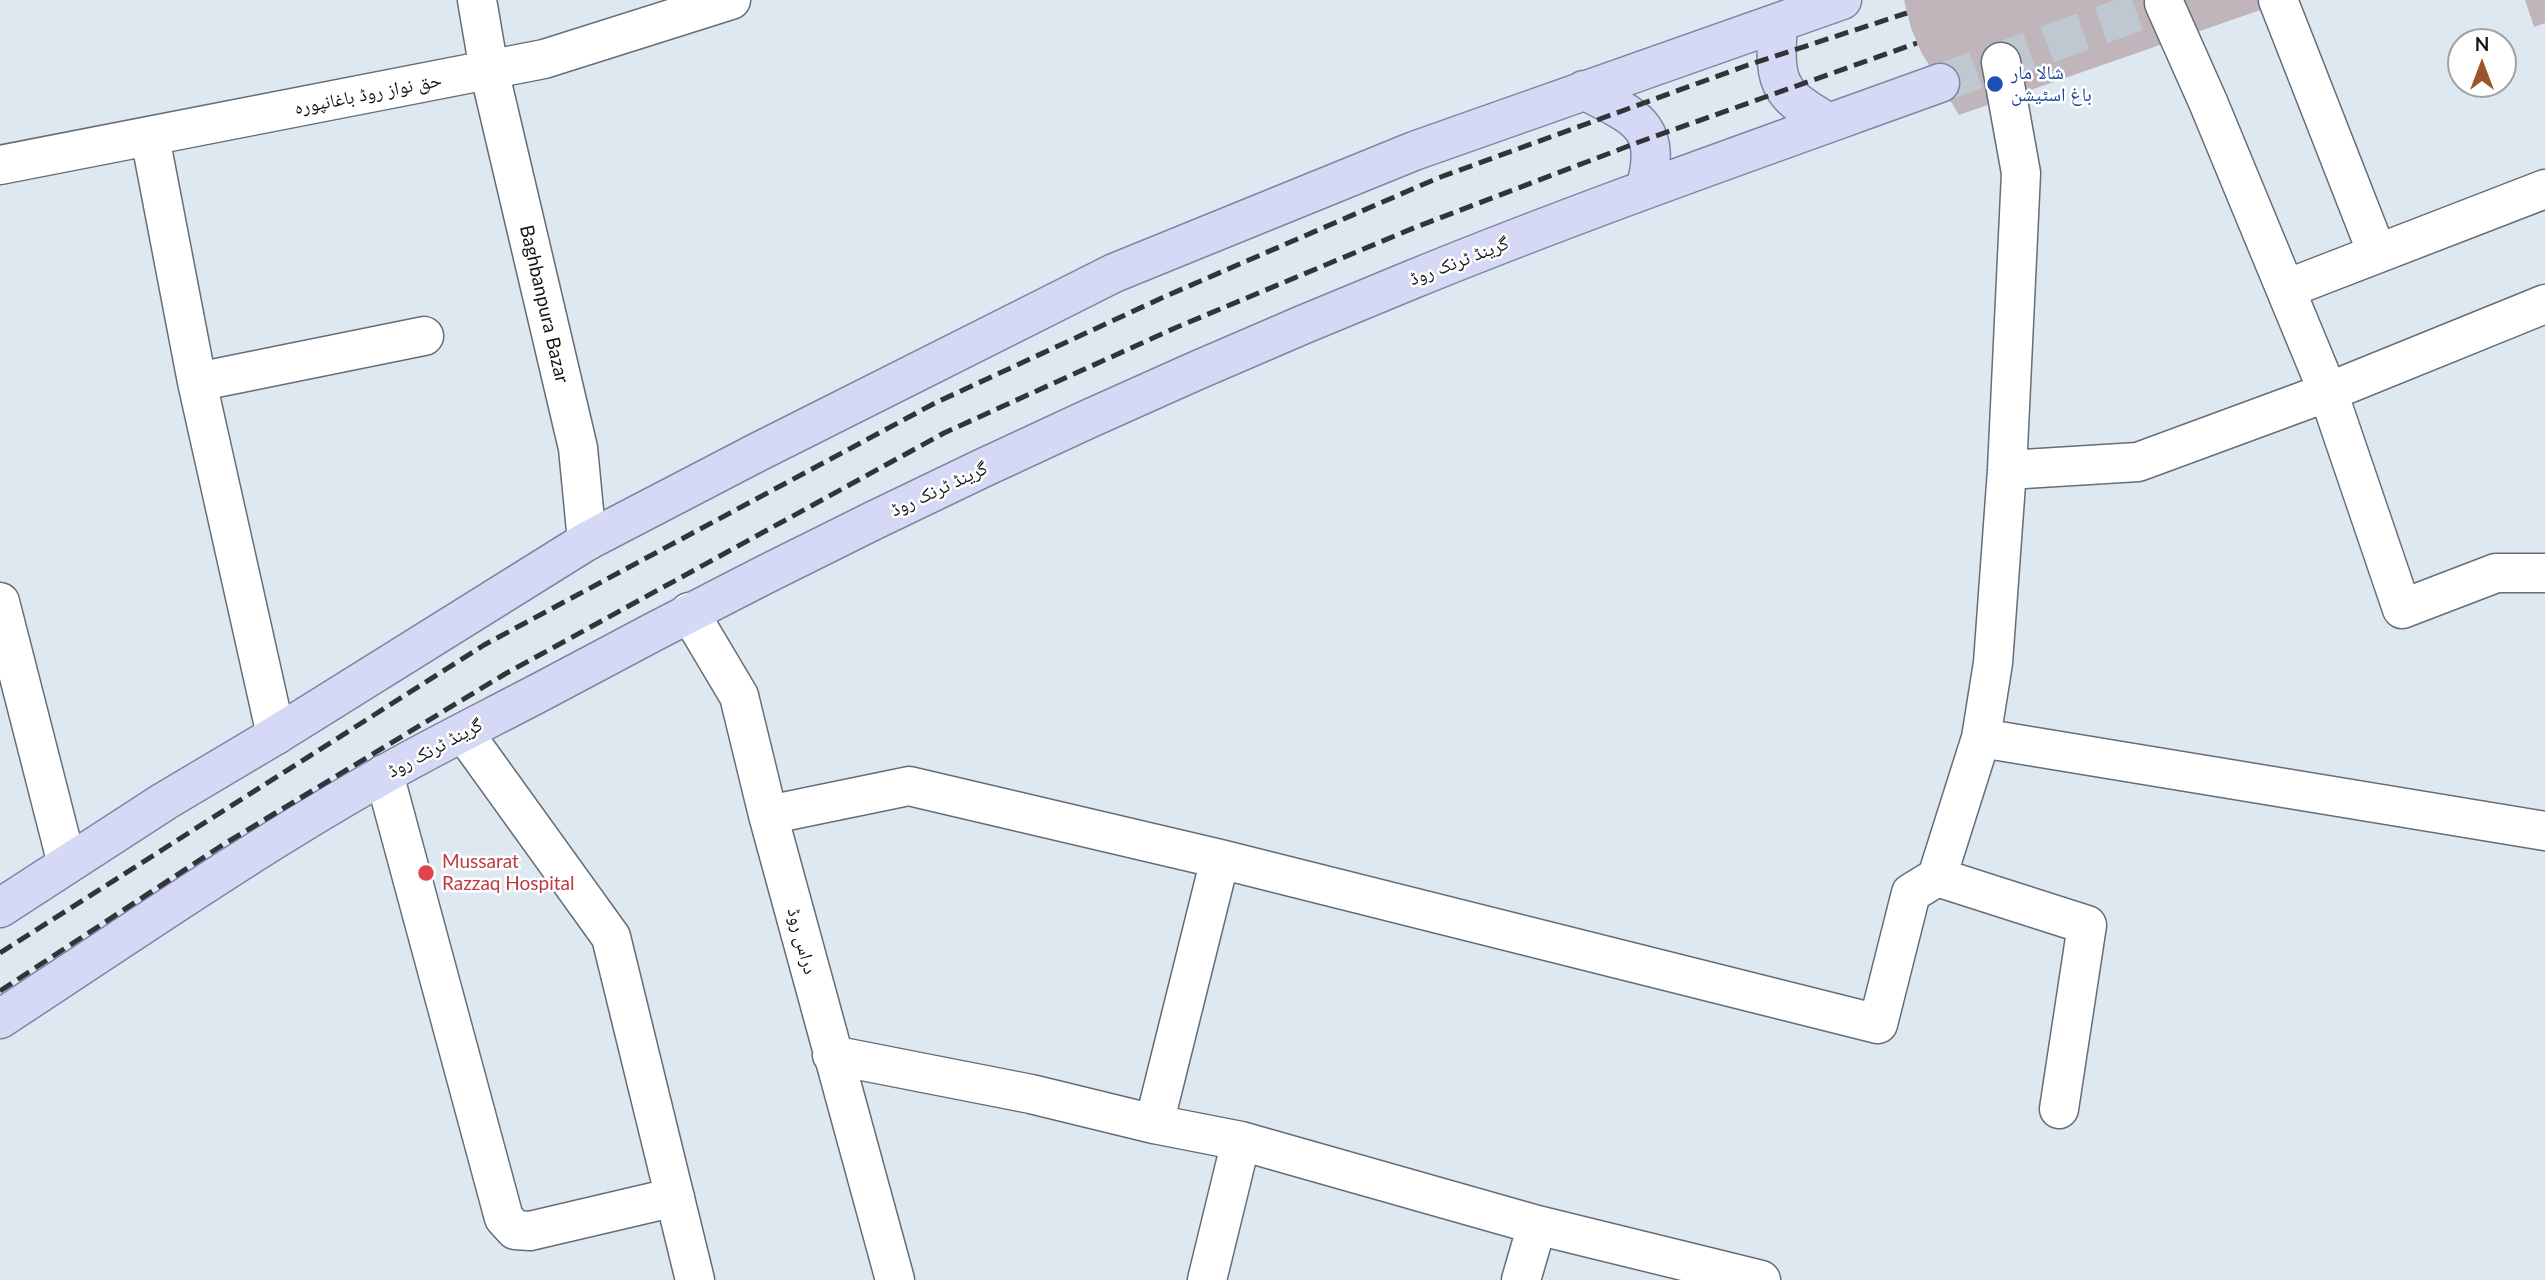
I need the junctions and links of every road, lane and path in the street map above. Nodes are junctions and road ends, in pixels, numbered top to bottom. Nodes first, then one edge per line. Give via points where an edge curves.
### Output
1 (477, 0) edge
2 (731, 0) edge
3 (1842, 0) edge
4 (2278, 0) edge
5 (2164, 3) dead end
6 (660, 11) edge
7 (1778, 23) junction
8 (2001, 62) dead end
9 (489, 70) junction
10 (1940, 83) tunnel mouth
11 (1584, 90) junction
12 (1829, 123) junction
13 (150, 137) junction
14 (0, 165) edge
15 (1645, 189) junction
16 (2545, 189) edge
17 (2377, 253) junction
18 (2286, 289) junction
19 (2545, 304) edge
20 (424, 336) dead end
21 (197, 382) junction
22 (2328, 392) junction
23 (2007, 470) junction
24 (587, 541) junction
25 (2545, 573) edge
26 (0, 601) edge
27 (689, 612) junction
28 (464, 733) junction
29 (276, 736) junction
30 (1981, 738) junction
31 (384, 774) junction
32 (768, 816) junction
33 (2545, 831) edge
34 (1220, 859) junction
35 (67, 864) junction
36 (1937, 877) junction
37 (0, 908) edge
38 (0, 1019) edge
39 (832, 1055) junction
40 (2059, 1110) dead end
41 (1154, 1124) junction
42 (1241, 1141) junction
43 (675, 1197) junction
44 (1537, 1225) junction
45 (892, 1279) edge
46 (695, 1280) edge
47 (1207, 1280) edge
48 (1521, 1280) edge
49 (1760, 1280) edge

1 - 9 street, Baghbanpura Bazar
2 - 6 street, حق نواز روڈ باغانپورہ
3 - 7 main road
4 - 17 street
5 - 18 street
6 - 9 street, حق نواز روڈ باغانپورہ via 544,60
7 - 11 main road
7 - 12 main road via 1777,62 1784,89
8 - 23 street via 2021,173
9 - 13 street, حق نواز روڈ باغانپورہ
9 - 24 street, Baghbanpura Bazar via 578,448
10 - 12 main road, گرینڈ ٹرنک روڈ
11 - 15 main road via 1636,118 1650,140 1652,166
11 - 24 main road via 1402,156 1114,273
12 - 15 main road, گرینڈ ٹرنک روڈ
13 - 14 street, حق نواز روڈ باغانپورہ
13 - 21 street
15 - 27 main road, گرینڈ ٹرنک روڈ via 1412,279 1174,379
16 - 17 street
17 - 18 street
18 - 22 street
19 - 22 street
20 - 21 street
21 - 29 street
22 - 23 street via 2138,462
22 - 25 street via 2402,609 2496,573
23 - 30 street via 1993,663
24 - 29 main road
26 - 35 street
27 - 28 main road, گرینڈ ٹرنک روڈ
27 - 32 street, دراس روڈ via 738,696
28 - 31 main road, گرینڈ ٹرنک روڈ
28 - 43 street via 611,936
29 - 35 main road
30 - 33 street
30 - 36 street
31 - 38 main road, گرینڈ ٹرنک روڈ via 225,871
31 - 43 street via 504,1218 515,1230 530,1231
32 - 34 street via 909,786
32 - 39 street, دراس روڈ
34 - 36 street via 1878,1024 1911,893
34 - 41 street
35 - 37 main road
36 - 40 street via 2087,925
39 - 41 street via 1031,1094
39 - 45 street, دراس روڈ
41 - 42 street
42 - 44 street
42 - 47 street
43 - 46 street
44 - 48 street
44 - 49 street

